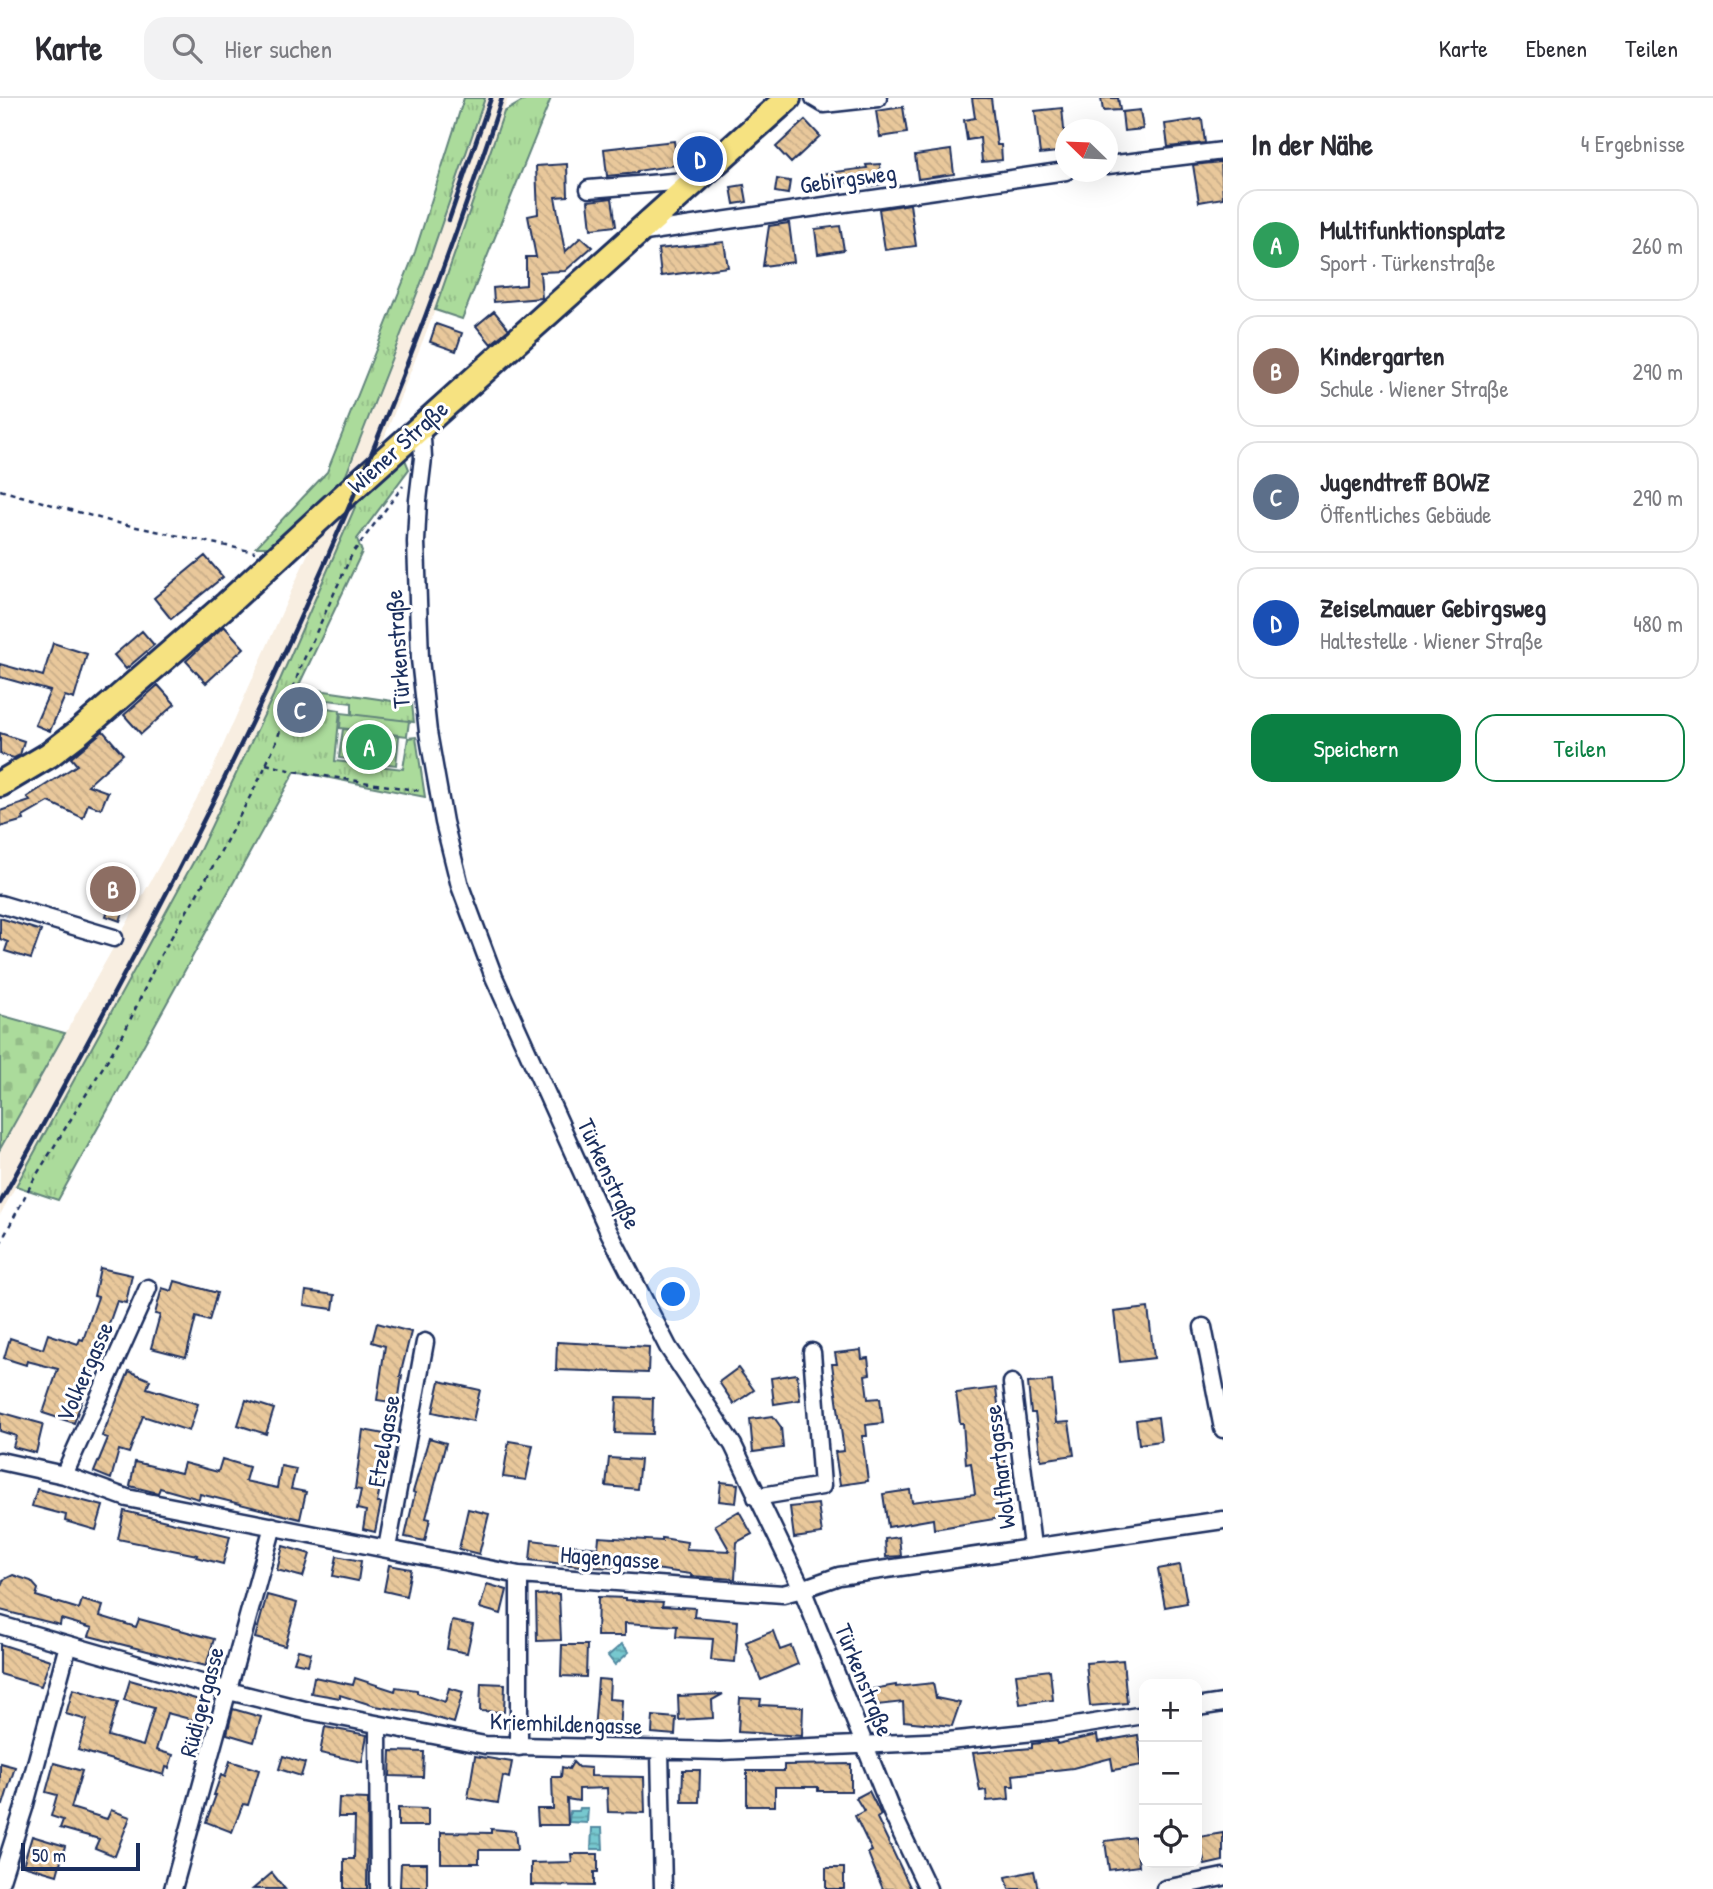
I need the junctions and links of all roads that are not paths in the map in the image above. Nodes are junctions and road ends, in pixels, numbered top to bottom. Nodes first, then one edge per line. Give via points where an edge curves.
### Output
1 (788, 98) edge
2 (814, 98) edge
3 (878, 98) edge
4 (1223, 151) edge
5 (1118, 164) edge
6 (1055, 173) edge
7 (697, 180) junction
8 (589, 189) dead end
9 (637, 233) junction
10 (416, 432) junction
11 (0, 784) edge
12 (0, 904) edge
13 (114, 938) dead end
14 (148, 1288) dead end
15 (1203, 1327) dead end
16 (425, 1342) dead end
17 (812, 1353) dead end
18 (1012, 1382) dead end
19 (1223, 1429) edge
20 (0, 1461) edge
21 (64, 1475) junction
22 (756, 1497) junction
23 (1223, 1520) edge
24 (273, 1526) junction
25 (1032, 1546) junction
26 (387, 1548) junction
27 (519, 1575) junction
28 (802, 1589) junction
29 (0, 1625) edge
30 (68, 1645) junction
31 (229, 1692) junction
32 (1223, 1703) edge
33 (1202, 1706) edge
34 (1139, 1716) edge
35 (378, 1725) junction
36 (865, 1744) junction
37 (519, 1746) junction
38 (660, 1750) junction
39 (1223, 1877) edge
40 (0, 1882) edge
41 (173, 1889) edge
42 (379, 1889) edge
43 (663, 1889) edge
44 (928, 1889) edge
45 (1165, 1889) edge

1 - 7 main road, Wiener Straße
2 - 3 street via 824,104
4 - 5 street
6 - 9 street, Gebirgsweg
7 - 8 street
7 - 9 main road, Wiener Straße
9 - 10 main road, Wiener Straße
10 - 11 main road, Wiener Straße via 79,732
10 - 22 street, Türkenstraße via 422,438 423,458 416,542 419,659 442,809 460,886 494,977 609,1231 668,1347 733,1445
12 - 13 street
14 - 21 street, Volkergasse
15 - 19 street
16 - 26 street, Etzelgasse
17 - 22 street via 822,1486
18 - 25 street, Wolfhartgasse
20 - 21 street, Hagengasse
21 - 24 street, Hagengasse via 127,1498
22 - 28 street, Türkenstraße
23 - 25 street, Hagengasse
24 - 26 street, Hagengasse
24 - 31 street, Rüdigergasse
25 - 28 street, Hagengasse via 839,1576
26 - 27 street, Hagengasse
27 - 28 street, Hagengasse via 783,1594
27 - 37 street
28 - 36 street, Türkenstraße
29 - 30 street, Kriemhildengasse
30 - 31 street, Kriemhildengasse
30 - 40 street
31 - 35 street, Kriemhildengasse
31 - 41 street, Rüdigergasse
32 - 33 street
34 - 36 street, Kriemhildengasse via 962,1740
35 - 37 street, Kriemhildengasse via 485,1745
35 - 42 street
36 - 38 street, Kriemhildengasse
36 - 44 street, Türkenstraße
37 - 38 street, Kriemhildengasse
38 - 43 street
39 - 45 street

